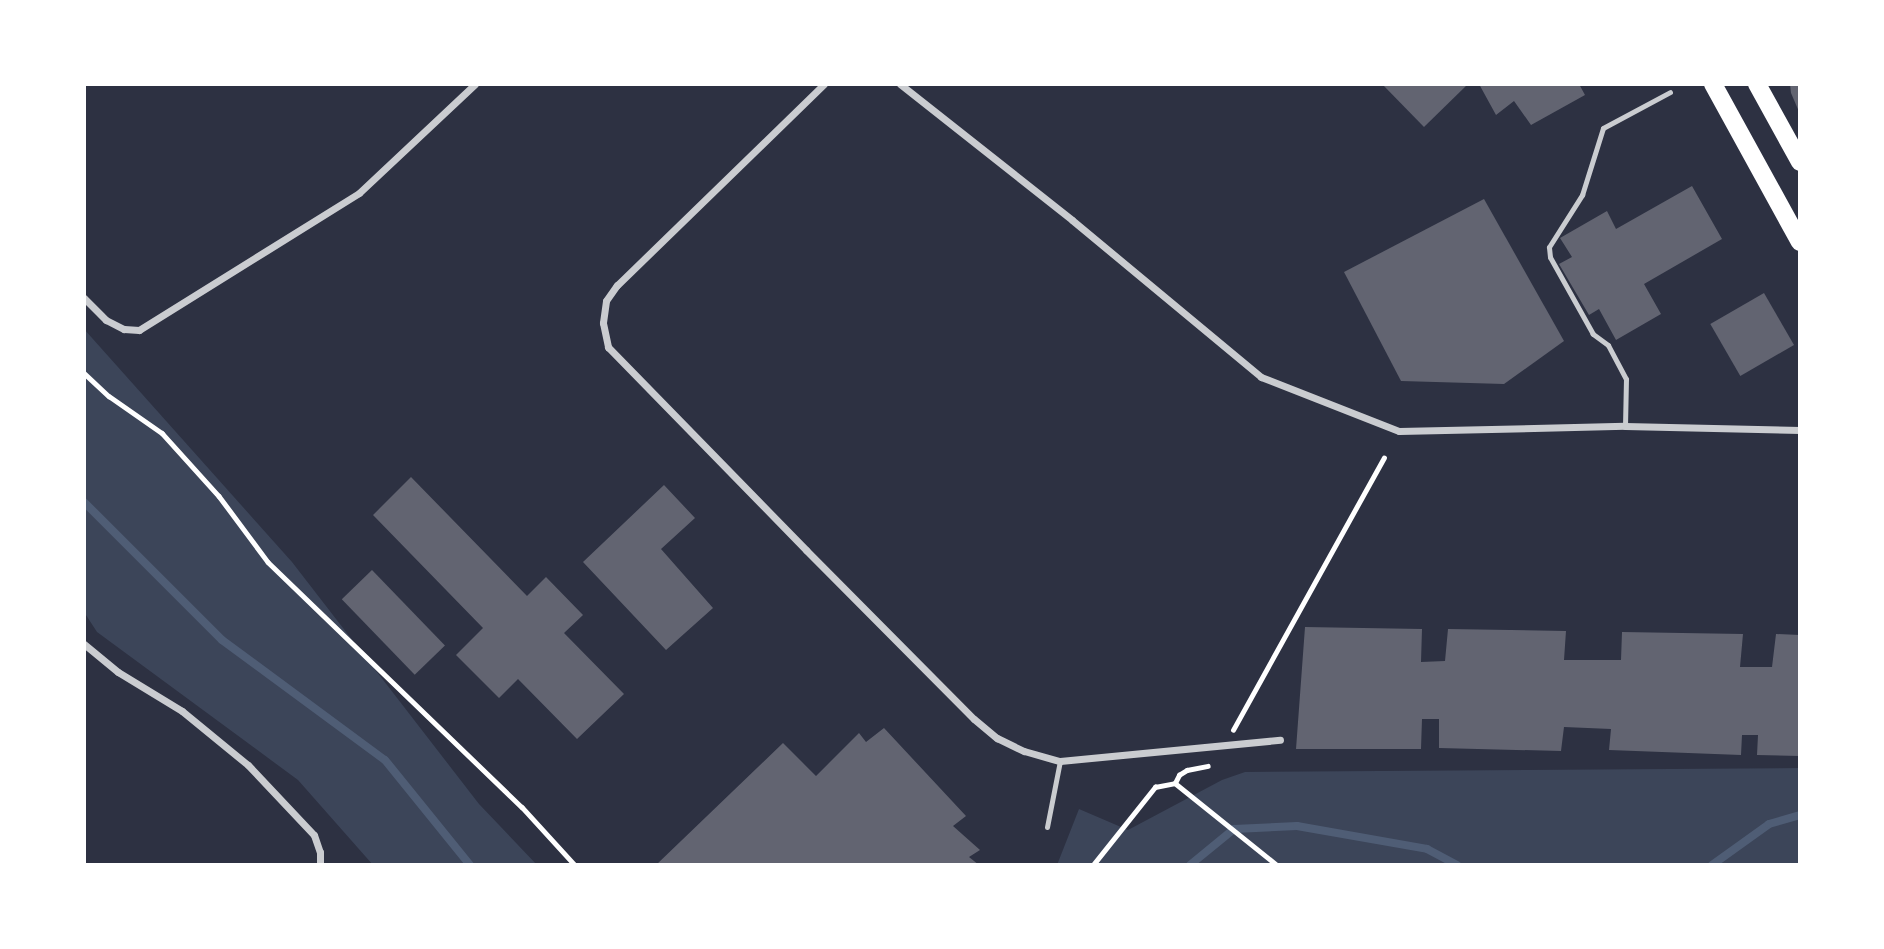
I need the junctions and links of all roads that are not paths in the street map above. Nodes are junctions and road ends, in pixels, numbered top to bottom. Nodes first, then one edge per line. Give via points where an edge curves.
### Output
1 (475, 84) edge
2 (824, 84) edge
3 (900, 84) edge
4 (1713, 84) edge
5 (1757, 84) edge
6 (1670, 92) dead end
7 (1800, 162) edge
8 (1800, 242) edge
9 (84, 298) edge
10 (1625, 426) junction
11 (1800, 430) edge
12 (84, 643) edge
13 (1280, 740) dead end
14 (1060, 761) junction
15 (1046, 827) dead end
16 (320, 865) edge

1 - 9 street via 359,193 139,330 124,330 106,320
2 - 14 street via 617,285 606,301 603,323 608,347 974,719 997,738
3 - 10 street via 1261,377 1399,431
4 - 8 main road
5 - 7 main road
6 - 10 lane via 1604,128 1582,195 1549,247 1550,257 1593,334 1608,345 1626,379
10 - 11 street
12 - 16 street via 118,673 182,711 248,765 313,835
13 - 14 street
14 - 15 lane

